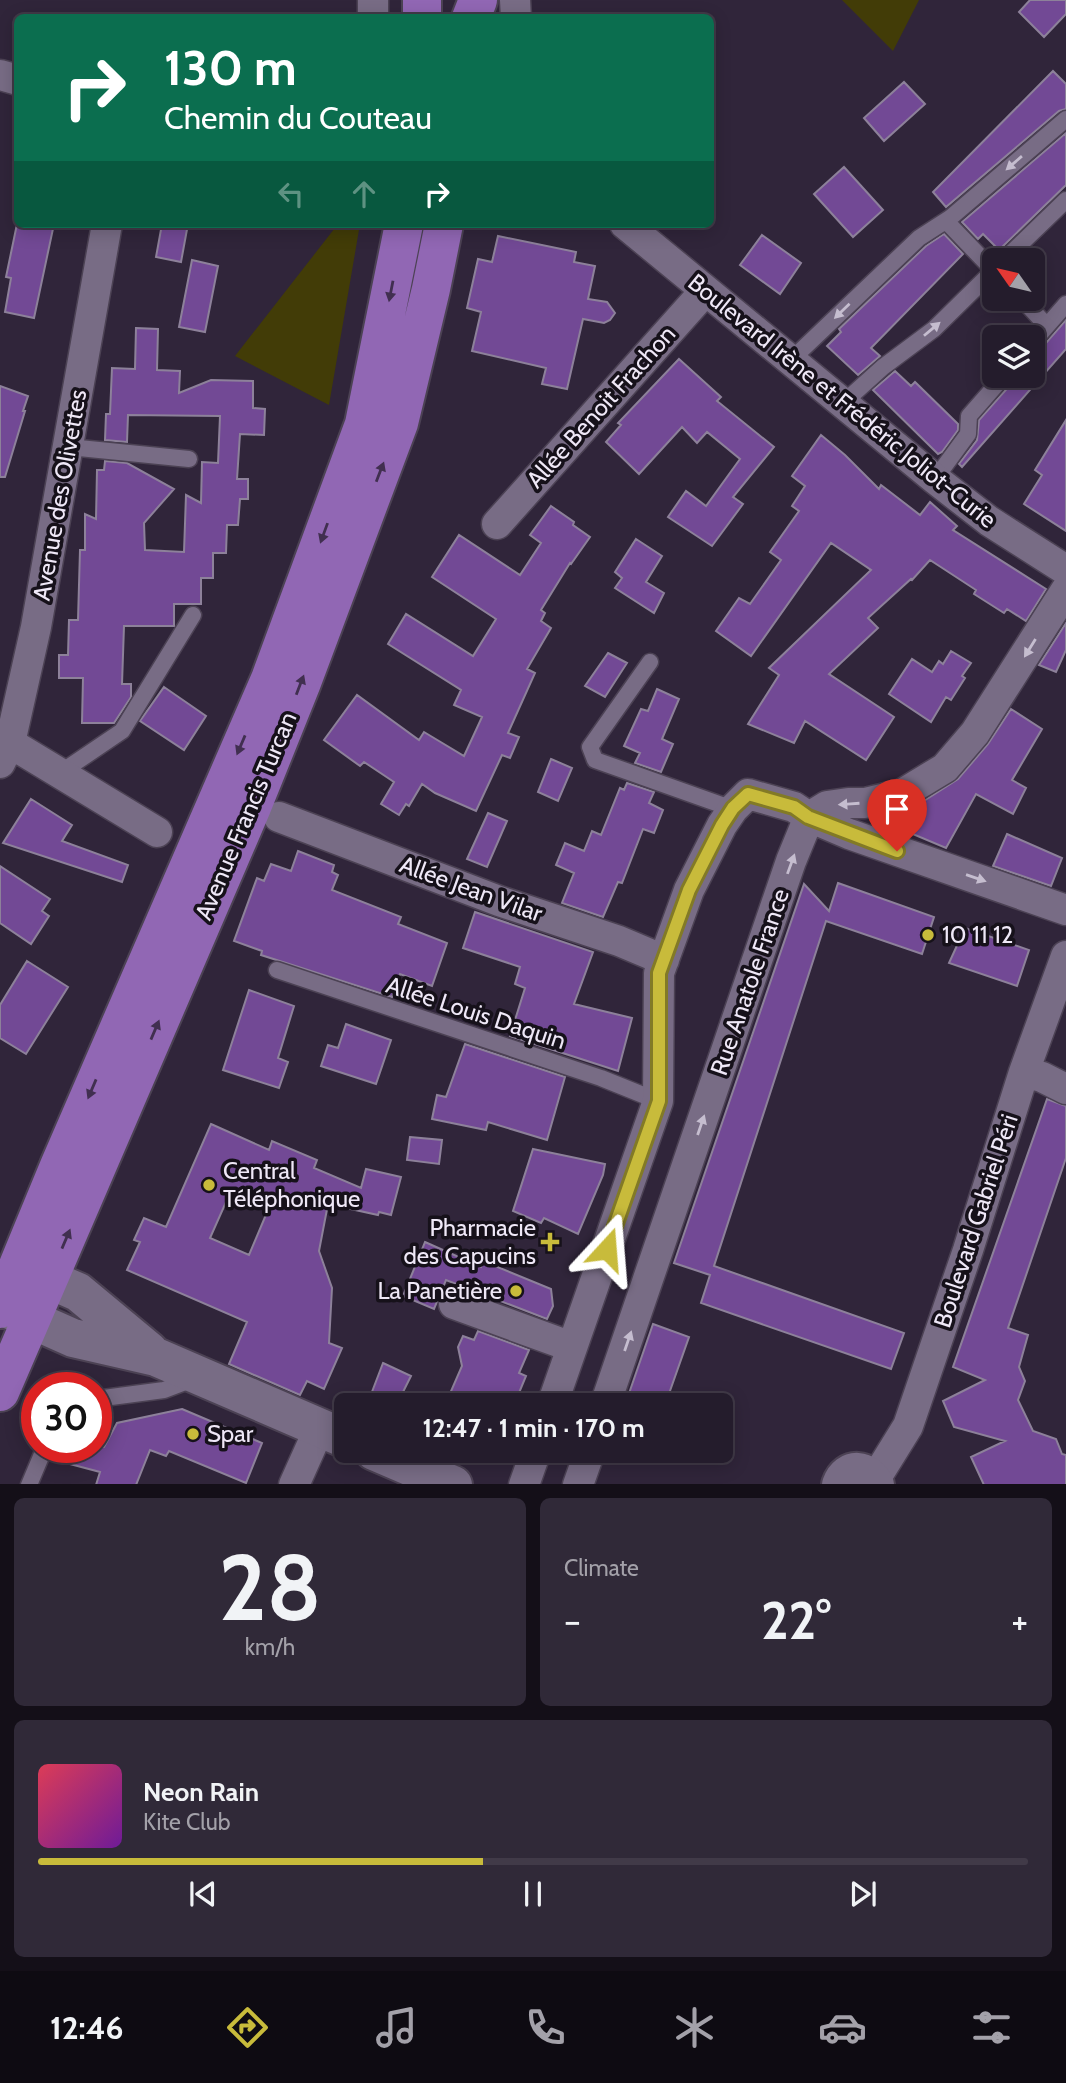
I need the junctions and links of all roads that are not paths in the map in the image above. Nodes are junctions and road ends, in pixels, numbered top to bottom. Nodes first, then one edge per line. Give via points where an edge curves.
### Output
1 (1066, 119) edge
2 (1066, 200) edge
3 (946, 221) junction
4 (106, 228) edge
5 (403, 228) edge
6 (443, 228) edge
7 (630, 228) edge
8 (1016, 248) edge
9 (982, 258) edge
10 (982, 282) edge
11 (705, 291) junction
12 (1066, 304) edge
13 (1034, 312) edge
14 (1047, 326) junction
15 (1045, 328) edge
16 (790, 361) junction
17 (994, 388) edge
18 (842, 404) junction
19 (69, 447) junction
20 (189, 459) dead end
21 (935, 479) junction
22 (497, 524) dead end
23 (1066, 570) edge
24 (1066, 590) edge
25 (193, 615) dead end
26 (650, 663) dead end
27 (5, 753) edge
28 (60, 773) junction
29 (733, 808) junction
30 (279, 817) dead end
31 (808, 817) junction
32 (157, 832) dead end
33 (1066, 910) edge
34 (1066, 956) edge
35 (664, 960) junction
36 (277, 971) dead end
37 (1024, 1072) junction
38 (1066, 1089) edge
39 (659, 1101) junction
40 (34, 1272) junction
41 (454, 1304) dead end
42 (11, 1312) edge
43 (572, 1347) junction
44 (156, 1357) junction
45 (201, 1376) junction
46 (0, 1392) edge
47 (556, 1393) edge
48 (610, 1393) edge
49 (112, 1397) edge
50 (333, 1433) edge
51 (38, 1463) edge
52 (402, 1463) edge
53 (532, 1463) edge
54 (586, 1463) edge
55 (863, 1483) edge
56 (29, 1484) edge
57 (296, 1484) edge
58 (451, 1484) edge
59 (524, 1484) edge
60 (578, 1484) edge

1 -> 3 lane
2 - 8 lane
3 - 9 lane
3 -> 16 lane via 919,238
4 - 19 street, Avenue des Olivettes
5 -> 40 main road, Avenue Francis Turcan via 364,424 270,679 70,1140
40 -> 6 main road, Avenue Francis Turcan via 252,807 301,685 399,423
7 - 11 street, Boulevard Irène et Frédéric Joliot-Curie
18 -> 10 lane via 934,329
11 - 16 street, Boulevard Irène et Frédéric Joliot-Curie
11 - 22 street, Allée Benoit Frachon
12 - 14 lane
13 - 14 lane
14 - 15 lane
16 - 18 street, Boulevard Irène et Frédéric Joliot-Curie
17 - 21 lane via 969,416 968,434
18 - 21 street, Boulevard Irène et Frédéric Joliot-Curie
19 - 20 lane
19 - 27 street, Avenue des Olivettes via 36,627
21 - 23 street, Boulevard Irène et Frédéric Joliot-Curie via 989,521
24 -> 31 street via 975,733 945,768 902,794 827,806
25 - 28 lane via 122,730
26 - 29 lane via 590,747 595,760
27 - 28 street
28 - 32 street
29 - 31 street via 748,794 794,807
29 - 35 street via 689,890
30 - 35 street, Allée Jean Vilar
31 -> 33 street
48 -> 31 street, Rue Anatole France
34 - 37 street, Boulevard Gabriel Péri
35 - 39 street via 659,973
36 - 39 lane, Allée Louis Daquin
37 - 38 street
37 - 55 street, Boulevard Gabriel Péri via 908,1426
39 - 43 street
40 - 42 main road, Avenue Francis Turcan
40 - 44 main road via 78,1293
41 - 43 street
42 - 44 main road via 74,1338
42 - 46 main road, Avenue Francis Turcan
43 - 47 street
44 - 45 main road
45 - 49 lane via 164,1390
45 - 50 main road
50 - 57 street
51 - 56 lane
52 - 58 main road
53 - 59 street
54 - 60 street

